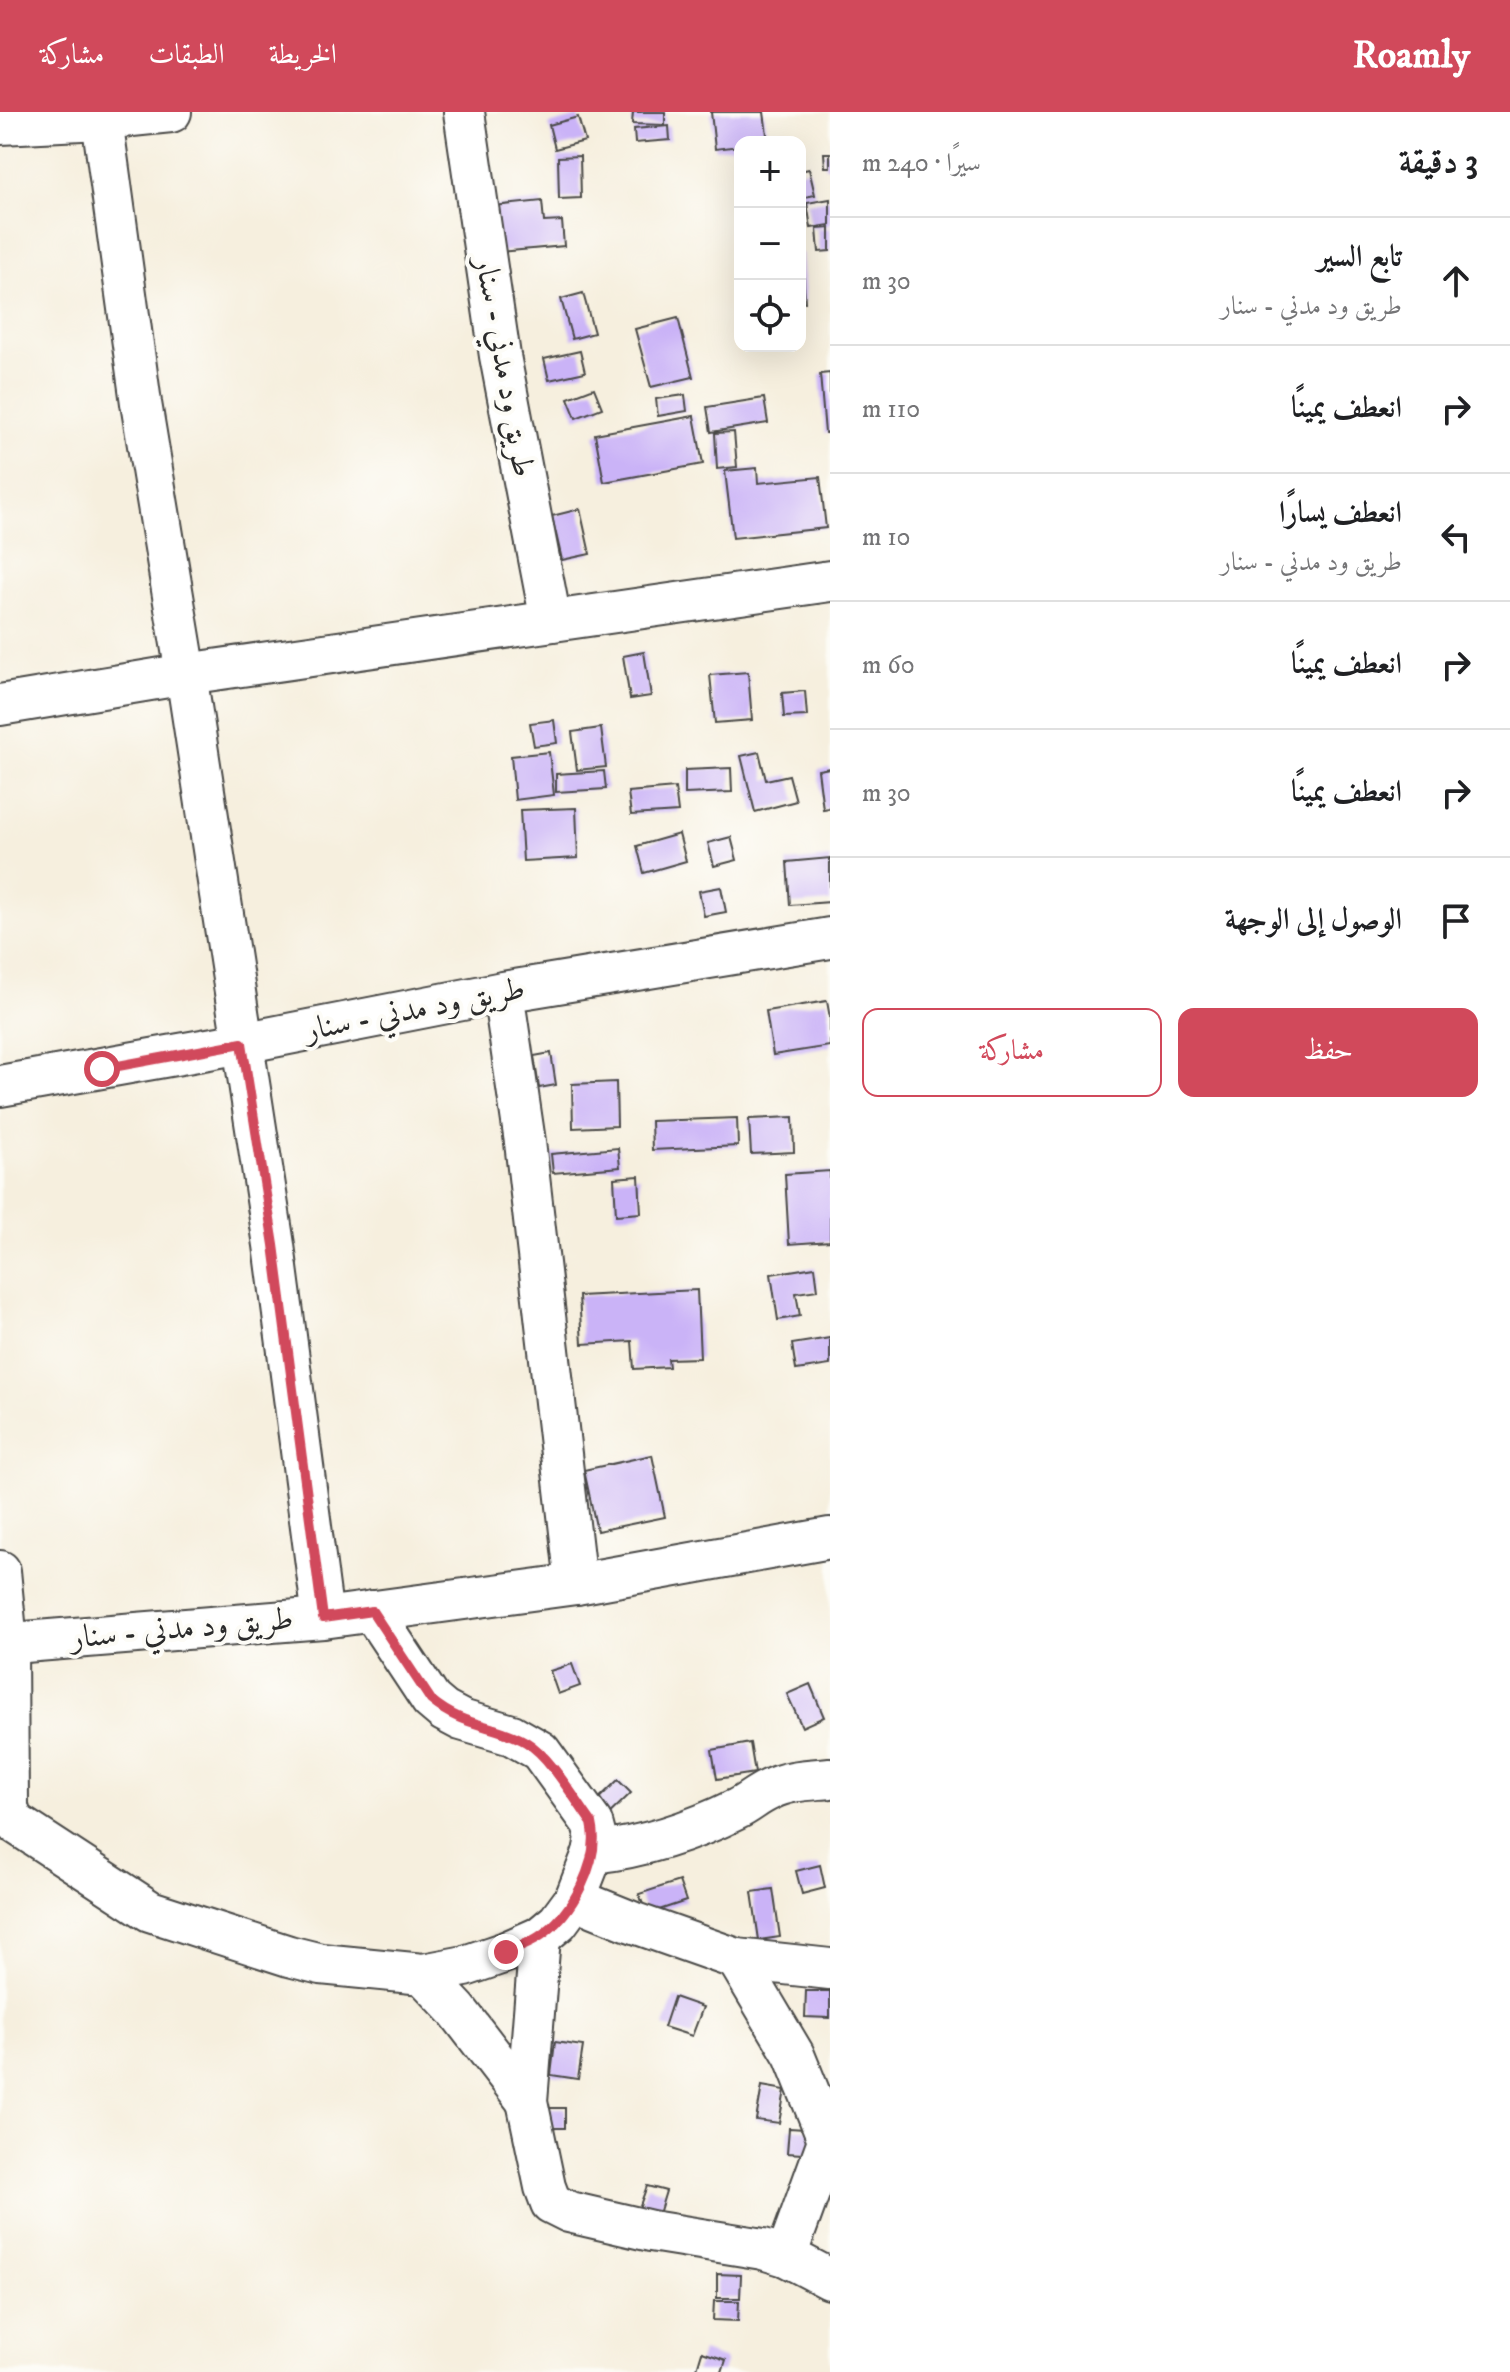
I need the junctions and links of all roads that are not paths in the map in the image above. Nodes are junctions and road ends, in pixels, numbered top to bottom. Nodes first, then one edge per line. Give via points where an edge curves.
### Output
1 (171, 112) edge
2 (464, 112) edge
3 (102, 119) junction
4 (0, 124) edge
5 (830, 581) edge
6 (551, 621) junction
7 (186, 674) junction
8 (0, 705) edge
9 (830, 938) edge
10 (503, 992) junction
11 (242, 1043) junction
12 (0, 1086) edge
13 (830, 1538) edge
14 (0, 1571) edge
15 (576, 1584) junction
16 (372, 1611) junction
17 (323, 1618) junction
18 (4, 1644) edge
19 (830, 1778) edge
20 (593, 1853) junction
21 (575, 1899) junction
22 (540, 1937) junction
23 (737, 1959) junction
24 (830, 1969) edge
25 (423, 1974) junction
26 (527, 2101) junction
27 (829, 2137) edge
28 (786, 2256) junction
29 (830, 2279) edge

1 - 3 street
2 - 6 street, طريق ود مدني - سنار via 500,356
3 - 4 street
3 - 7 street
5 - 6 street
6 - 7 street
7 - 8 street
7 - 11 street
9 - 10 street, طريق ود مدني - سنار
10 - 11 street, طريق ود مدني - سنار
10 - 15 street
11 - 12 street, طريق ود مدني - سنار
11 - 17 street
13 - 15 street, طريق ود مدني - سنار
14 - 18 street
15 - 16 street, طريق ود مدني - سنار
16 - 17 street, طريق ود مدني - سنار
16 - 20 street via 431,1700 444,1711 540,1751 592,1823
17 - 18 street, طريق ود مدني - سنار
18 - 25 street via 12,1821 150,1911 321,1964
19 - 20 street via 769,1789 738,1809 671,1837
20 - 21 street
21 - 22 street
21 - 23 street
22 - 25 street via 465,1966
22 - 26 street
23 - 24 street
23 - 27 street via 794,2055
25 - 26 street
26 - 28 street via 551,2203 651,2231
27 - 28 street
28 - 29 street

